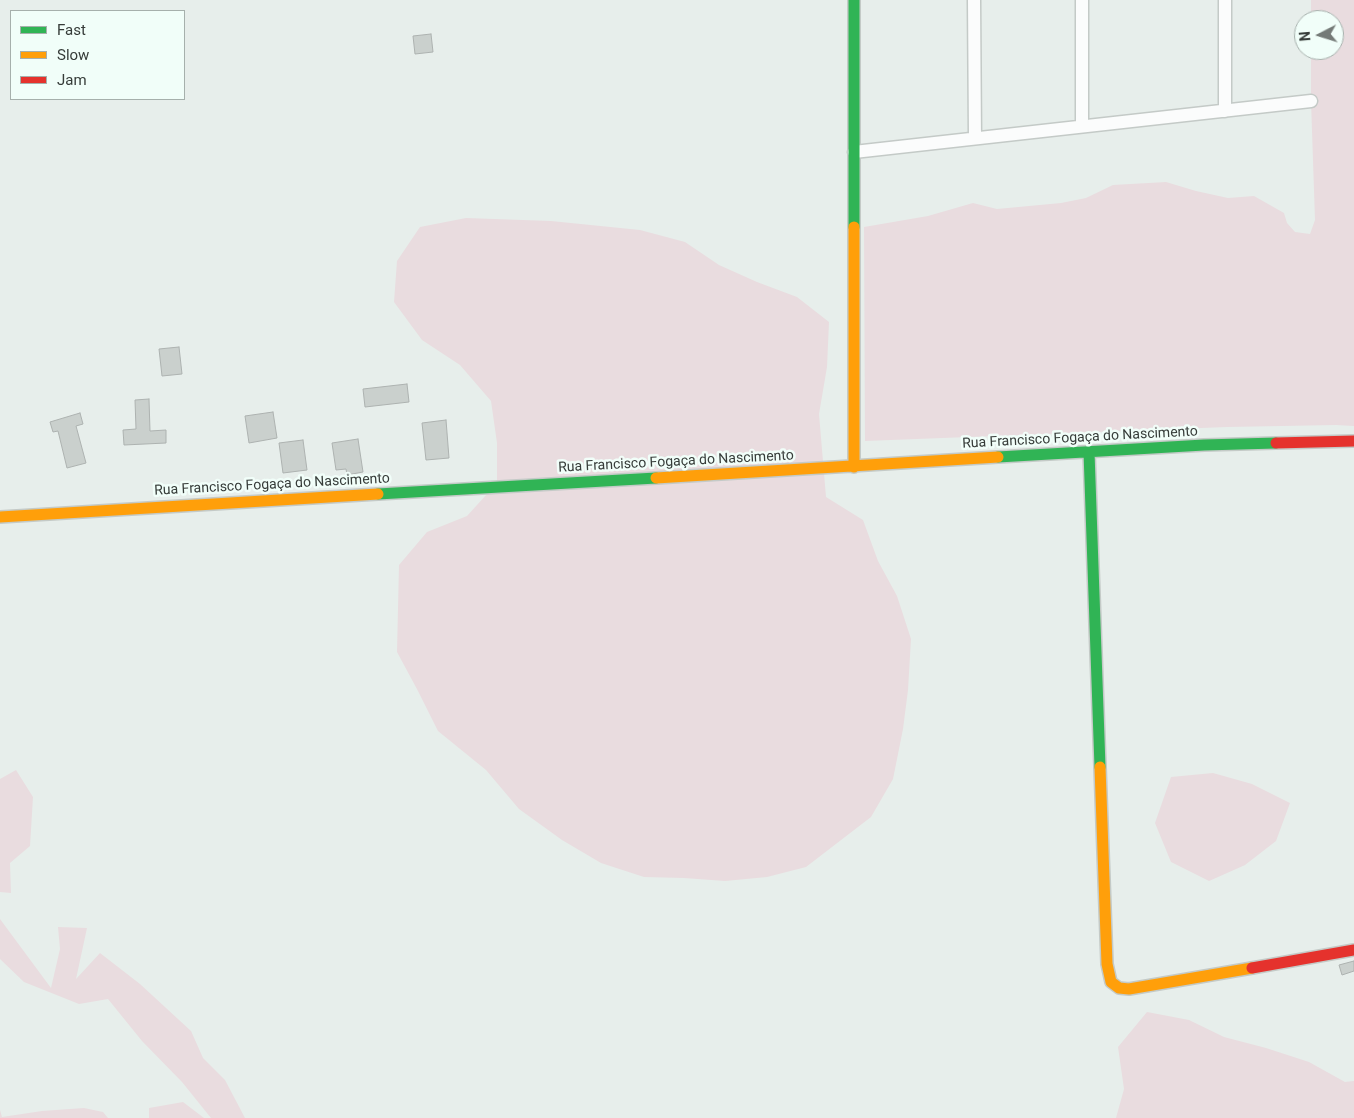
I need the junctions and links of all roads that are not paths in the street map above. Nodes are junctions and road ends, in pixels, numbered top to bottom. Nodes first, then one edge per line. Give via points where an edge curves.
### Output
1 (854, 0) edge
2 (974, 0) edge
3 (1082, 0) edge
4 (1225, 0) edge
5 (1310, 101) dead end
6 (1225, 110) junction
7 (1082, 126) junction
8 (975, 138) junction
9 (854, 152) junction
10 (1354, 441) edge
11 (1089, 452) junction
12 (854, 466) junction
13 (0, 517) edge
14 (1354, 950) edge

1 - 9 street
2 - 8 street
3 - 7 street
4 - 6 street
5 - 6 street
6 - 7 street
7 - 8 street
8 - 9 street
9 - 12 street
10 - 11 street, Rua Francisco Fogaça do Nascimento
11 - 12 street, Rua Francisco Fogaça do Nascimento
11 - 14 street via 1107,964 1111,982 1119,988 1129,989
12 - 13 street, Rua Francisco Fogaça do Nascimento

